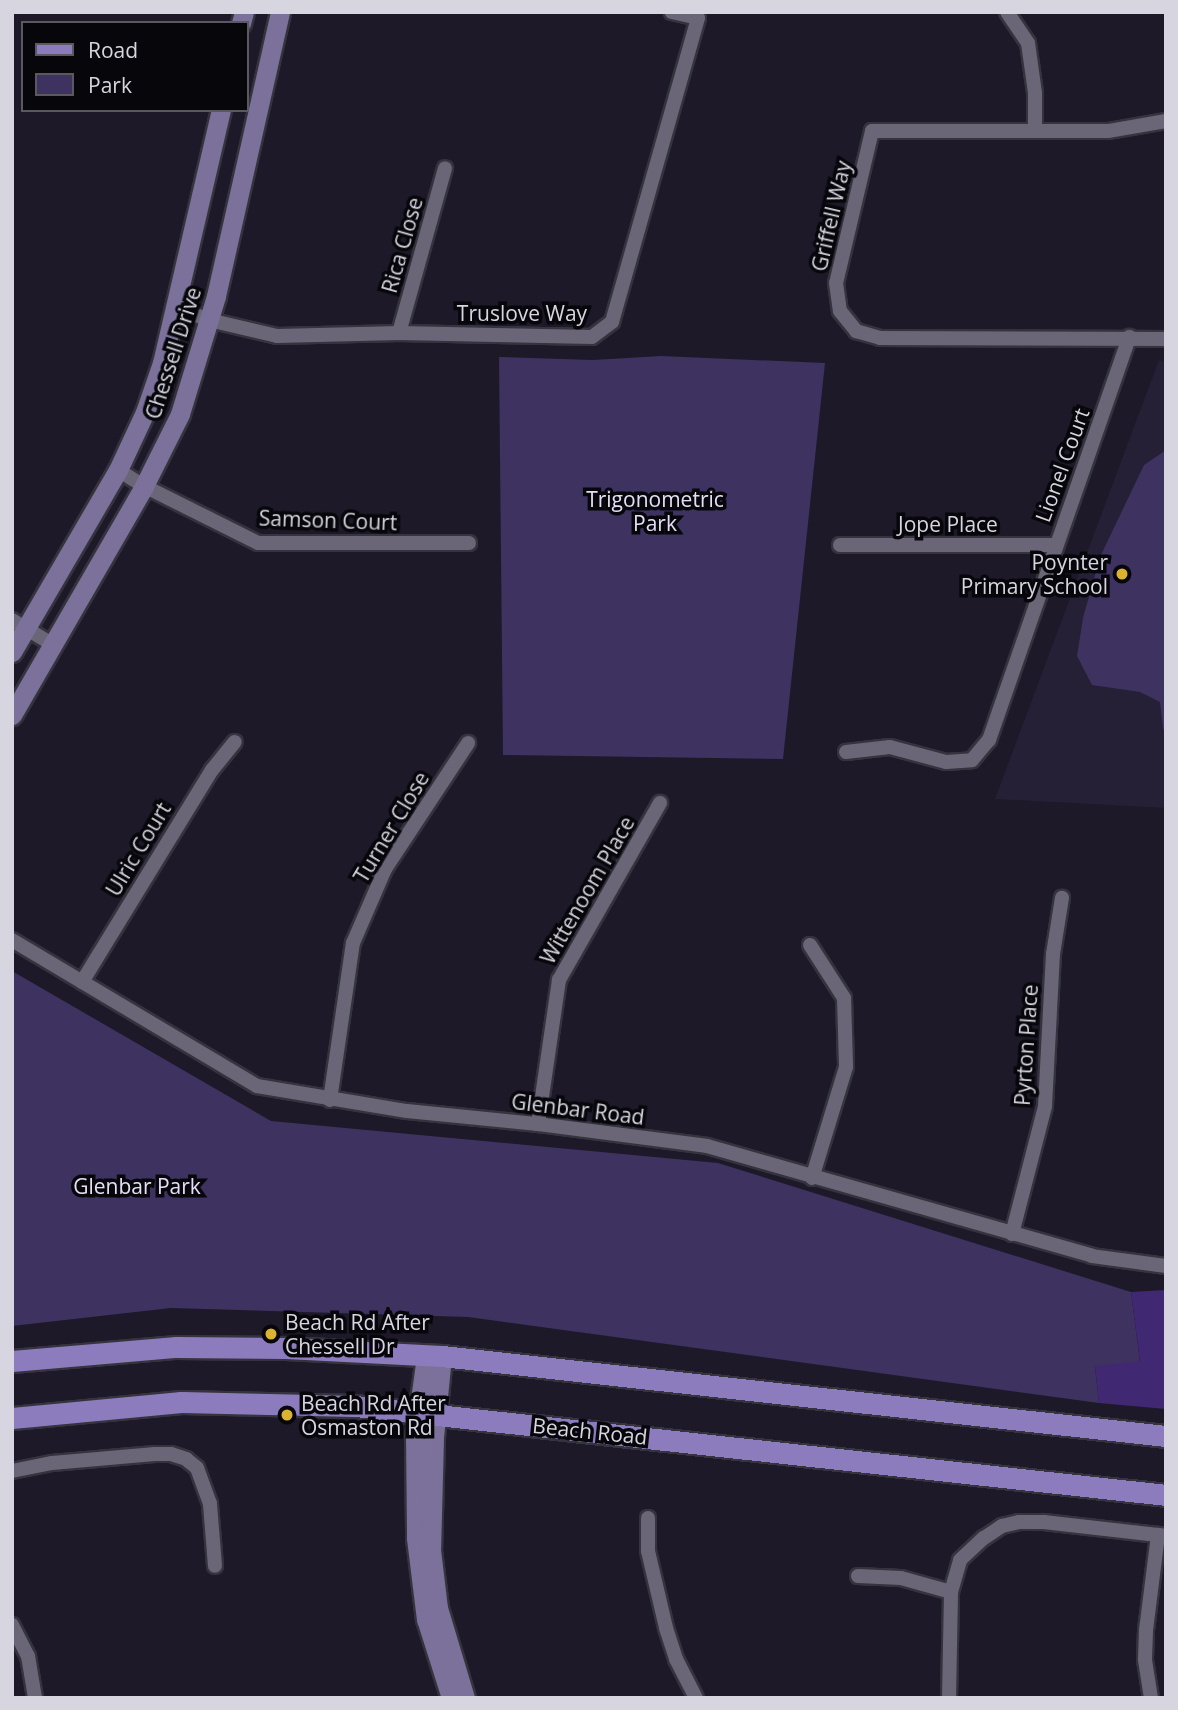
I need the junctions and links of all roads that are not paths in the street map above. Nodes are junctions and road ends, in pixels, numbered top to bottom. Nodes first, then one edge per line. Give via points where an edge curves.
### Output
1 (280, 12) edge
2 (672, 12) edge
3 (1007, 12) edge
4 (221, 112) edge
5 (1166, 121) edge
6 (1035, 131) junction
7 (445, 169) dead end
8 (175, 307) junction
9 (209, 320) junction
10 (399, 333) junction
11 (1129, 337) junction
12 (1166, 339) edge
13 (118, 470) junction
14 (144, 486) junction
15 (469, 543) dead end
16 (839, 545) dead end
17 (1056, 545) junction
18 (20, 624) edge
19 (52, 644) junction
20 (12, 652) edge
21 (12, 715) edge
22 (235, 742) dead end
23 (468, 743) dead end
24 (846, 752) dead end
25 (660, 803) dead end
26 (1062, 898) dead end
27 (12, 940) edge
28 (810, 945) dead end
29 (82, 982) junction
30 (330, 1100) junction
31 (538, 1124) junction
32 (812, 1178) junction
33 (1012, 1234) junction
34 (1166, 1266) edge
35 (434, 1356) junction
36 (12, 1361) edge
37 (427, 1413) junction
38 (12, 1418) edge
39 (1166, 1436) edge
40 (12, 1471) edge
41 (1166, 1495) edge
42 (648, 1518) dead end
43 (1162, 1535) edge
44 (215, 1566) dead end
45 (858, 1576) dead end
46 (951, 1592) junction
47 (12, 1625) edge
48 (12, 1647) edge
49 (34, 1698) edge
50 (451, 1698) edge
51 (465, 1698) edge
52 (696, 1698) edge
53 (949, 1698) edge
54 (1152, 1698) edge

1 - 9 street, Chessell Drive
2 - 10 street, Truslove Way via 698,18 612,322 592,337
3 - 6 street via 1027,43
4 - 8 street, Chessell Drive
5 - 6 street, Griffell Way via 1108,131
6 - 11 street, Griffell Way via 872,131 835,283 840,311 856,331 880,338
7 - 10 street, Rica Close
8 - 9 street, Truslove Way
8 - 13 street, Chessell Drive via 145,412
9 - 10 street, Truslove Way via 277,336
9 - 14 street, Chessell Drive via 180,414
11 - 12 street, Griffell Way
11 - 17 street, Lionel Court
13 - 14 street, Samson Court
13 - 18 street, Chessell Drive
14 - 15 street, Samson Court via 258,543
14 - 19 street, Chessell Drive
16 - 17 street, Jope Place
17 - 24 street, Lionel Court via 989,740 972,760 946,762 890,747
18 - 19 street
18 - 20 street, Chessell Drive
19 - 21 street, Chessell Drive
22 - 29 street, Ulric Court via 212,770
23 - 30 street, Turner Close via 386,869 352,943
25 - 31 street, Wittenoom Place via 559,980
26 - 33 street, Pyrton Place via 1053,954 1045,1106
27 - 29 street, Glenbar Road
28 - 32 street via 844,998 846,1067
29 - 30 street, Glenbar Road via 257,1086
30 - 31 street, Glenbar Road
31 - 32 street, Glenbar Road via 707,1146
32 - 33 street, Glenbar Road
33 - 34 street, Glenbar Road via 1093,1256
35 - 36 main road via 176,1347
35 - 37 street
35 - 39 main road
37 - 38 main road, Beach Road via 355,1406 181,1402
37 - 41 main road, Beach Road
37 - 50 street via 414,1495 420,1582 426,1619
37 - 51 street via 433,1579 446,1641
40 - 44 street via 155,1454 186,1459 197,1468 211,1504
42 - 52 street via 648,1551 666,1628
43 - 46 street via 1018,1522 984,1538 960,1560
43 - 54 street via 1146,1630 1145,1659
45 - 46 street via 901,1578
46 - 53 street
47 - 49 street via 28,1656
48 - 49 street

